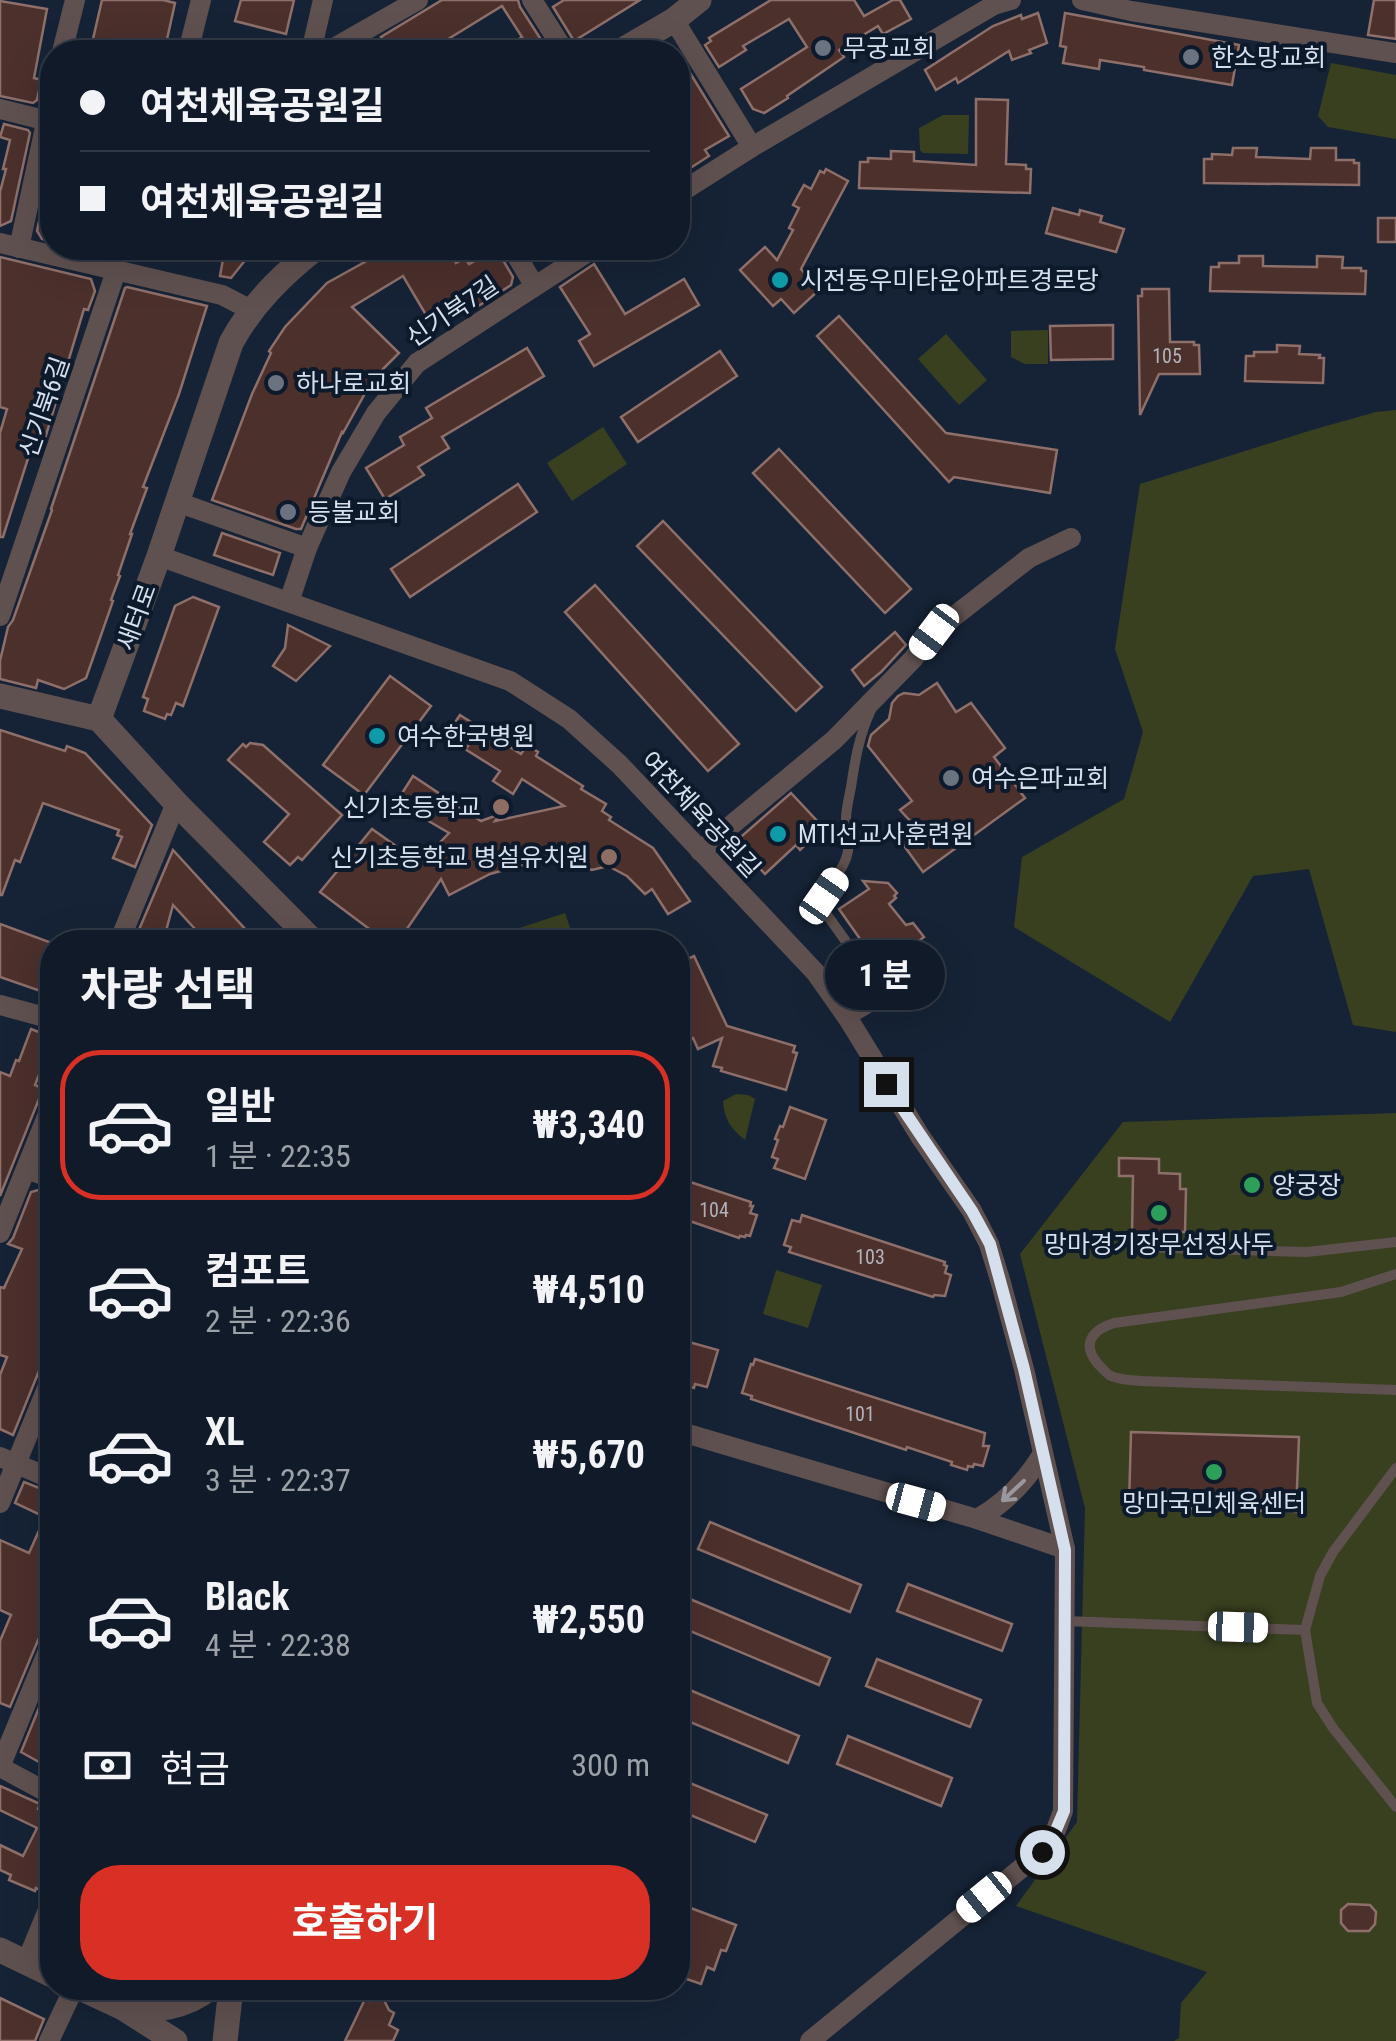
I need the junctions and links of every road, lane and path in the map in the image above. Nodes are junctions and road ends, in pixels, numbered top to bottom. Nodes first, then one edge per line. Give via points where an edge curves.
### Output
1 (75, 0) edge
2 (201, 0) edge
3 (323, 0) edge
4 (418, 0) edge
5 (532, 0) edge
6 (698, 0) edge
7 (1011, 0) edge
8 (1082, 0) edge
9 (674, 20) junction
10 (65, 40) edge
11 (191, 40) edge
12 (315, 40) edge
13 (348, 40) edge
14 (558, 40) edge
15 (640, 40) edge
16 (686, 40) edge
17 (690, 46) edge
18 (1396, 53) edge
19 (0, 109) edge
20 (40, 119) edge
21 (752, 147) junction
22 (40, 152) edge
23 (690, 186) edge
24 (10, 245) edge
25 (40, 252) edge
26 (71, 260) edge
27 (302, 260) edge
28 (519, 260) edge
29 (575, 260) edge
30 (116, 271) junction
31 (534, 285) junction
32 (251, 310) junction
33 (177, 502) junction
34 (1071, 538) dead end
35 (307, 548) junction
36 (159, 556) junction
37 (8, 563) edge
38 (289, 602) junction
39 (0, 616) edge
40 (0, 696) edge
41 (876, 698) junction
42 (99, 719) junction
43 (176, 802) junction
44 (700, 851) junction
45 (123, 930) edge
46 (302, 930) edge
47 (0, 1005) edge
48 (40, 1016) edge
49 (848, 1020) junction
50 (40, 1134) edge
51 (26, 1169) junction
52 (40, 1174) edge
53 (0, 1233) edge
54 (1396, 1242) edge
55 (1135, 1248) dead end
56 (1396, 1274) edge
57 (1396, 1390) edge
58 (40, 1399) edge
59 (690, 1434) edge
60 (1042, 1455) junction
61 (8, 1461) edge
62 (1396, 1468) edge
63 (40, 1474) edge
64 (0, 1503) edge
65 (977, 1518) junction
66 (1065, 1550) junction
67 (1065, 1621) junction
68 (1305, 1630) junction
69 (40, 1670) edge
70 (0, 1767) edge
71 (40, 1789) edge
72 (1396, 1807) edge
73 (40, 1929) edge
74 (0, 1950) edge
75 (26, 1963) junction
76 (40, 1969) edge
77 (71, 2000) edge
78 (105, 2000) edge
79 (190, 2000) edge
80 (230, 2000) edge
81 (123, 2008) junction
82 (49, 2041) edge
83 (175, 2041) edge
84 (225, 2041) edge
85 (810, 2041) edge

1 - 10 street
2 - 11 street
3 - 12 street
4 - 13 street
5 - 14 street
6 - 9 street
7 - 21 street
8 - 18 street
9 - 15 street
9 - 16 street
17 - 21 street
19 - 20 street
21 - 23 street
22 - 24 street
24 - 25 street
26 - 30 street
27 - 32 street, 새터로
28 - 31 street
29 - 31 street, 신기북7길
30 - 32 street via 222,296
30 - 37 street, 신기북6길
31 - 35 street, 신기북7길 via 417,363 376,413
32 - 33 street, 새터로 via 224,362
33 - 35 street
33 - 36 street, 새터로
34 - 41 street via 1029,558 934,632
35 - 38 street, 신기북7길
36 - 38 street, 여천체육공원길
36 - 42 street, 새터로
37 - 39 street, 신기북6길
38 - 44 street, 여천체육공원길 via 510,681 582,730
40 - 42 street
41 - 44 street
41 - 49 lane via 857,749 848,852 822,903 880,994
42 - 43 street
43 - 45 street
43 - 46 street
44 - 49 street, 여천체육공원길 via 816,973
47 - 48 street
49 - 60 street, 여천체육공원길 via 990,1244
50 - 51 street
51 - 52 street
51 - 53 street
54 - 55 lane via 1307,1252
56 - 57 lane via 1341,1292 1100,1327 1090,1347 1109,1376 1142,1381
58 - 61 street
59 - 65 street
60 -> 65 street via 1026,1478
60 - 66 street, 여천체육공원길
61 - 63 street
61 - 64 street
62 - 68 lane via 1332,1552
65 - 66 street
66 - 67 street, 여천체육공원길
67 - 68 lane
67 - 85 street, 여천체육공원길 via 1064,1811 1056,1830 1042,1852
68 - 72 lane via 1316,1703
69 - 70 street
70 - 71 street
73 - 75 street
74 - 75 street
75 - 76 street
77 - 82 street
78 - 81 street
79 - 81 street
80 - 84 street
81 - 83 street

